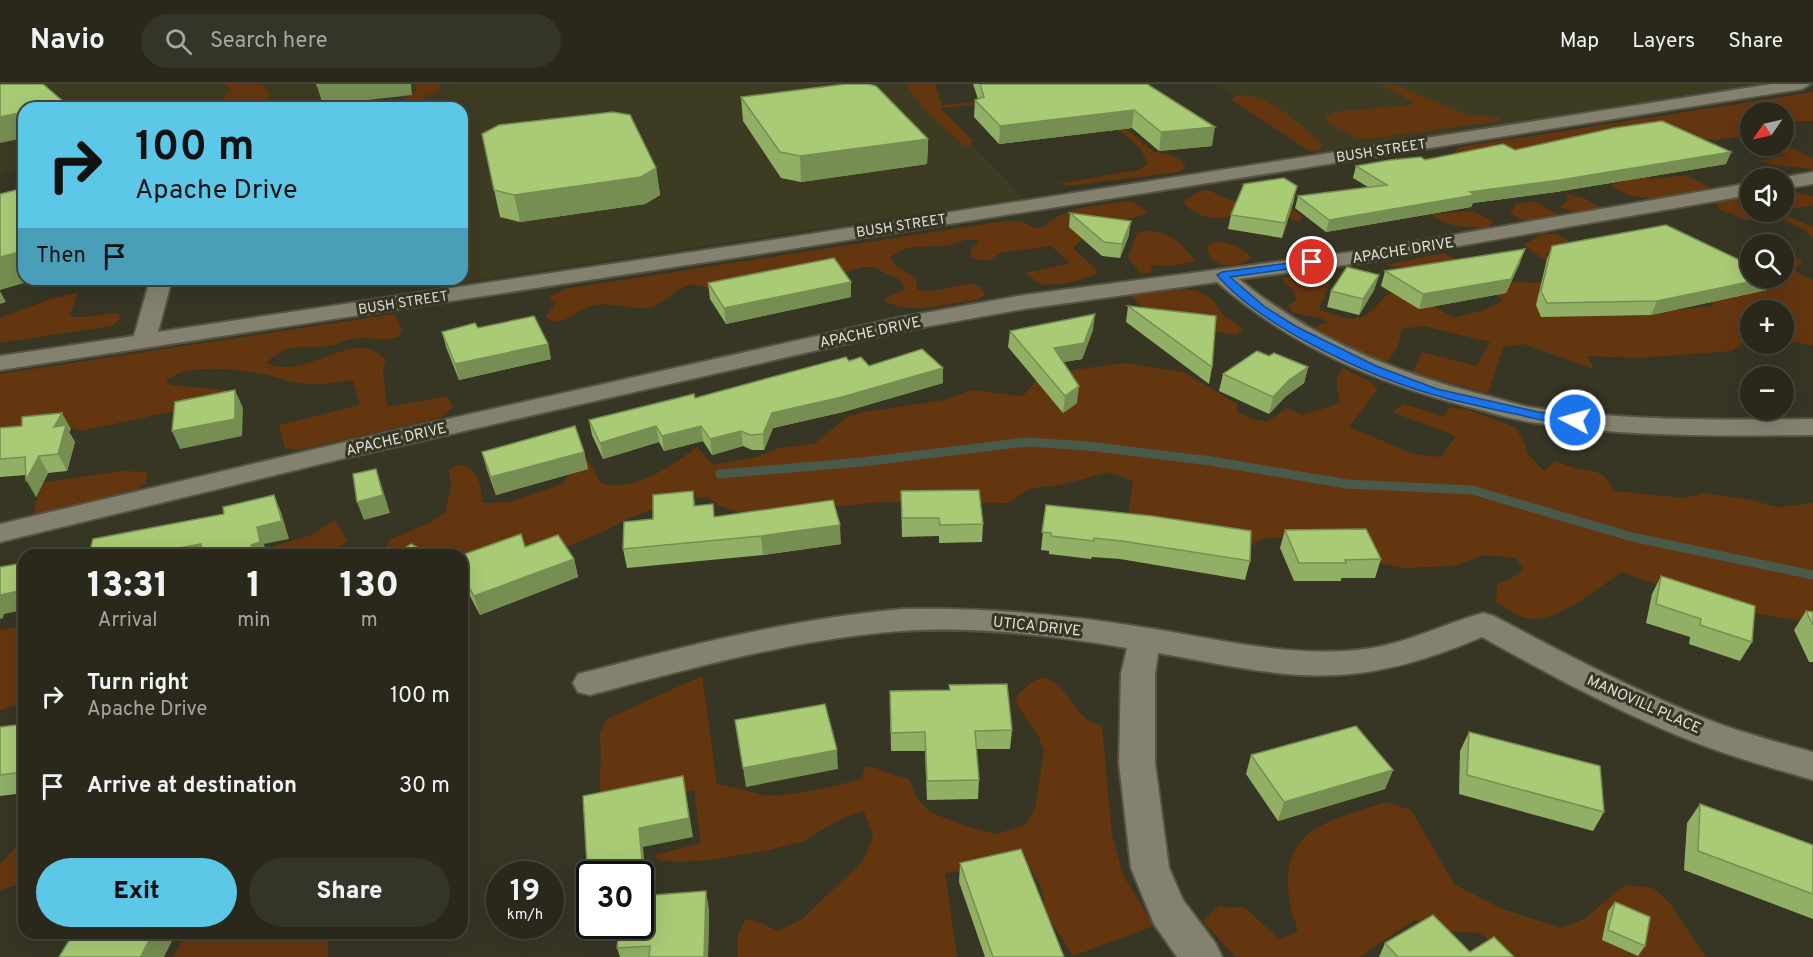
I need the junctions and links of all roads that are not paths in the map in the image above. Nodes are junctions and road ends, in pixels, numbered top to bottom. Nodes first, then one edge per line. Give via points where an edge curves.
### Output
1 (1792, 85) edge
2 (1813, 178) edge
3 (1794, 181) edge
4 (1740, 191) edge
5 (1222, 275) junction
6 (159, 285) edge
7 (144, 342) junction
8 (0, 363) edge
9 (1813, 427) edge
10 (0, 533) edge
11 (1483, 624) joint
12 (1145, 639) junction
13 (590, 683) dead end
14 (1813, 766) edge
15 (1201, 957) edge

1 - 7 street, BUSH STREET
2 - 3 street
4 - 5 street, APACHE DRIVE via 1459,241
5 - 9 street via 1261,309 1293,329 1354,361 1434,391 1538,416 1594,422 1703,428
5 - 10 street, APACHE DRIVE via 1024,302 897,325
6 - 7 street
7 - 8 street, BUSH STREET
11 - 12 street, UTICA DRIVE via 1417,650 1322,664 1286,662
11 - 14 street, MANOVILL PLACE via 1681,722
12 - 13 street, UTICA DRIVE via 1010,621 906,619 764,640
12 - 15 street via 1138,674 1137,763 1150,868 1168,911

